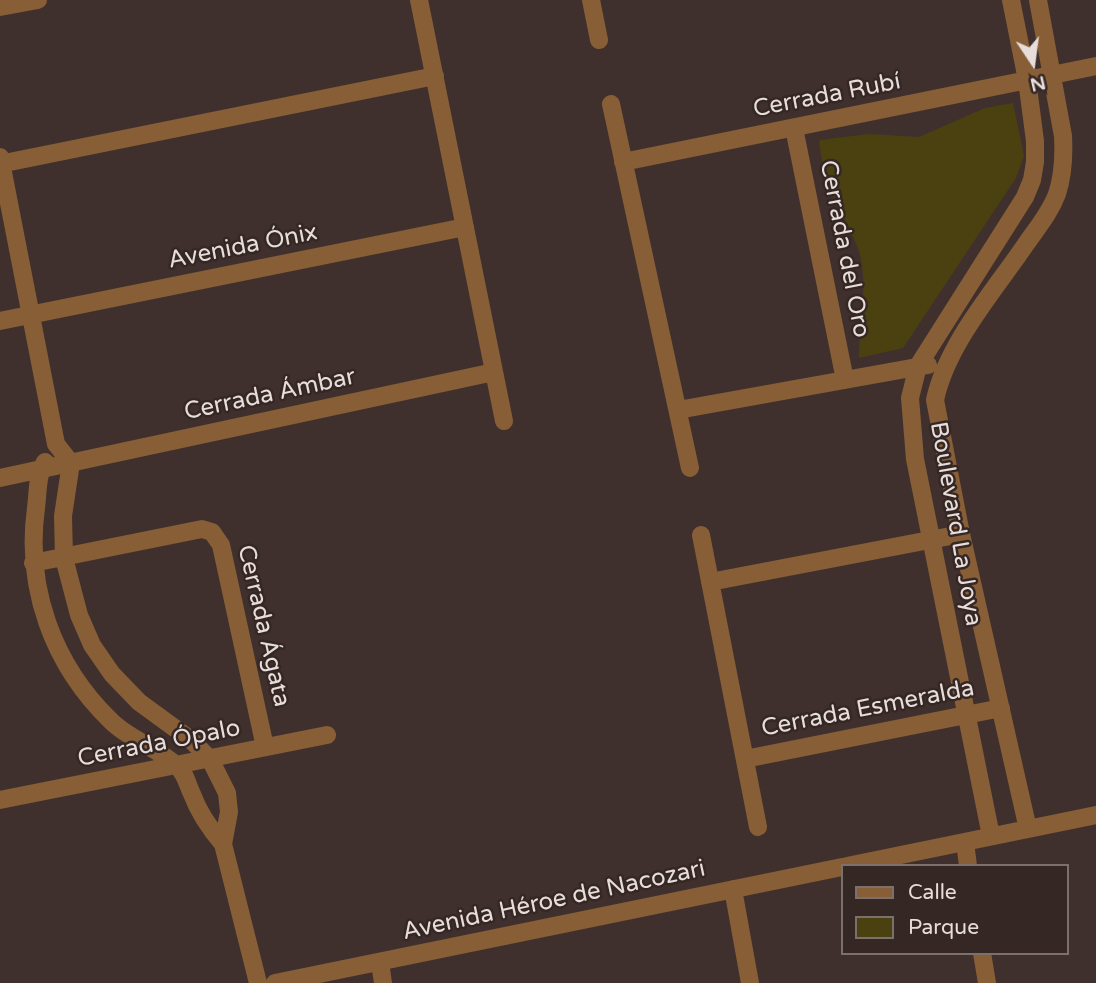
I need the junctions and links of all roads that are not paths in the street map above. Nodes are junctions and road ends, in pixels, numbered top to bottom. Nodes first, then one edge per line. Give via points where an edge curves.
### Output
1 (38, 0) edge
2 (419, 0) edge
3 (592, 0) edge
4 (1011, 0) edge
5 (1038, 0) edge
6 (0, 7) edge
7 (599, 40) dead end
8 (1096, 66) edge
9 (435, 76) junction
10 (1039, 78) junction
11 (611, 104) dead end
12 (794, 128) junction
13 (0, 161) edge
14 (623, 162) junction
15 (465, 227) junction
16 (31, 315) junction
17 (0, 321) edge
18 (948, 361) junction
19 (918, 366) junction
20 (494, 372) junction
21 (845, 380) junction
22 (678, 410) junction
23 (504, 421) dead end
24 (56, 444) junction
25 (56, 466) junction
26 (690, 468) dead end
27 (0, 478) edge
28 (961, 534) junction
29 (701, 535) dead end
30 (931, 540) junction
31 (64, 558) junction
32 (33, 563) junction
33 (710, 582) junction
34 (1001, 708) junction
35 (967, 714) junction
36 (327, 735) dead end
37 (265, 747) junction
38 (211, 758) junction
39 (745, 759) junction
40 (177, 766) junction
41 (0, 800) edge
42 (1096, 815) edge
43 (758, 827) dead end
44 (1028, 829) junction
45 (991, 836) junction
46 (965, 842) junction
47 (223, 844) junction
48 (855, 864) edge
49 (968, 864) edge
50 (841, 867) edge
51 (733, 889) junction
52 (982, 955) edge
53 (380, 962) junction
54 (258, 983) edge
55 (275, 983) edge
56 (383, 983) edge
57 (750, 983) edge
58 (987, 983) edge

1 - 6 street
2 - 9 street
3 - 7 street
4 - 10 street, Boulevard La Joya
5 - 10 street, Boulevard La Joya
8 - 10 street, Cerrada Rubí
9 - 13 street
9 - 15 street
10 - 12 street, Cerrada Rubí
10 - 18 street, Boulevard La Joya via 1064,145 1057,194
10 - 19 street, Boulevard La Joya via 1035,162 1025,197
11 - 14 street
12 - 14 street, Cerrada Rubí
12 - 21 street, Cerrada del Oro
13 - 16 street
14 - 22 street
15 - 16 street, Avenida Ónix
15 - 20 street
16 - 17 street, Avenida Ónix
16 - 24 street
18 - 19 street
18 - 28 street, Boulevard La Joya via 935,400
19 - 21 street
19 - 30 street, Boulevard La Joya via 910,413
20 - 23 street
20 - 25 street, Cerrada Ámbar
21 - 22 street
22 - 26 street
24 - 25 street
24 - 25 street
25 - 27 street, Cerrada Ámbar
25 - 31 street
25 - 32 street via 34,523
28 - 30 street
28 - 34 street, Boulevard La Joya
29 - 33 street, Cerrada Esmeralda
30 - 33 street
30 - 35 street, Boulevard La Joya
31 - 32 street, Cerrada Ágata
31 - 37 street, Cerrada Ágata via 202,529 212,532 221,545
31 - 38 street via 79,615 112,674 139,702
32 - 40 street via 50,634 86,695 114,724
33 - 39 street, Cerrada Esmeralda
34 - 35 street, Cerrada Esmeralda
34 - 44 street, Boulevard La Joya
35 - 39 street, Cerrada Esmeralda
35 - 45 street, Boulevard La Joya
36 - 37 street, Cerrada Ópalo
37 - 38 street, Cerrada Ópalo
38 - 40 street, Cerrada Ópalo
38 - 47 street via 227,793
39 - 43 street, Cerrada Esmeralda
40 - 41 street, Cerrada Ópalo
40 - 47 street via 208,826
42 - 44 street, Avenida Héroe de Nacozari
44 - 45 street, Avenida Héroe de Nacozari
45 - 46 street, Avenida Héroe de Nacozari
46 - 48 street, Avenida Héroe de Nacozari
46 - 49 street
47 - 54 street
50 - 51 street, Avenida Héroe de Nacozari
51 - 53 street, Avenida Héroe de Nacozari
51 - 57 street
52 - 58 street
53 - 55 street, Avenida Héroe de Nacozari
53 - 56 street

